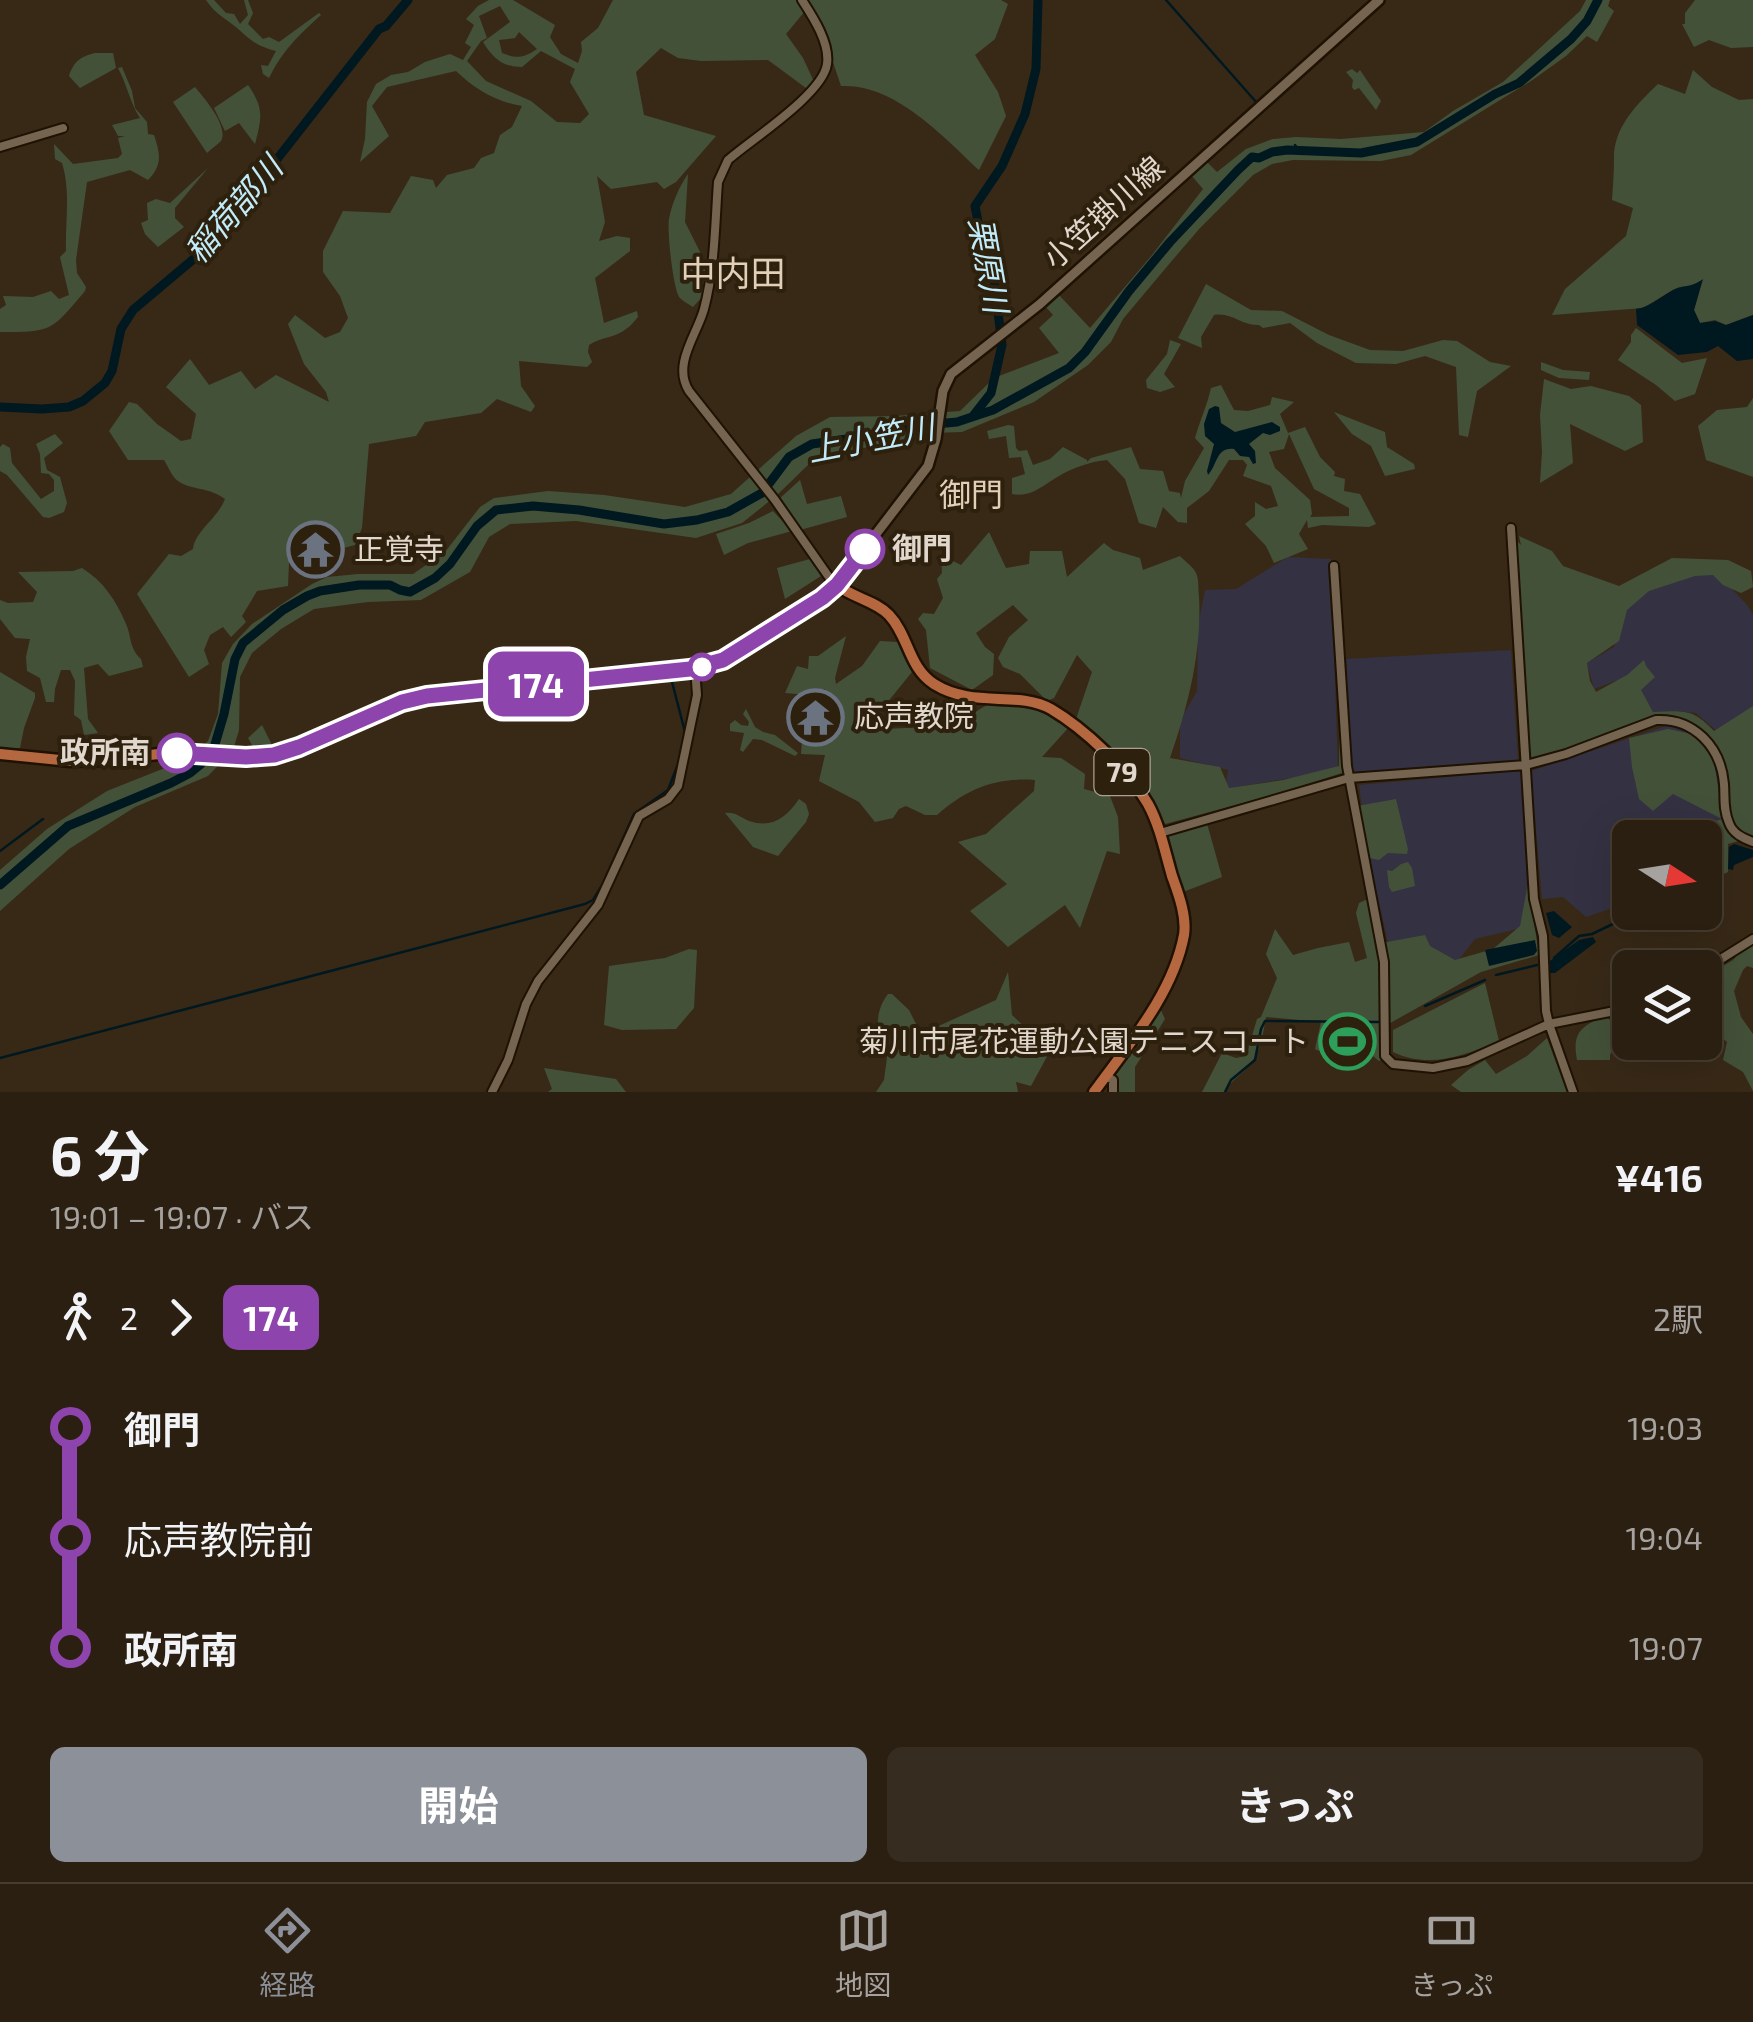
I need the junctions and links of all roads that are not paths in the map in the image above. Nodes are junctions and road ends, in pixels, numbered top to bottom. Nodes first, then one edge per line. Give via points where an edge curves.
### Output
1 (802, 0) edge
2 (1379, 0) edge
3 (63, 128) dead end
4 (0, 147) edge
5 (1511, 528) dead end
6 (1334, 566) dead end
7 (837, 585) junction
8 (695, 668) junction
9 (0, 754) edge
10 (1526, 766) junction
11 (1349, 778) junction
12 (1160, 833) junction
13 (1753, 842) edge
14 (1753, 939) edge
15 (1722, 958) edge
16 (1612, 1012) edge
17 (1549, 1024) junction
18 (1106, 1076) junction
19 (492, 1092) edge
20 (1094, 1092) edge
21 (1113, 1092) edge
22 (1573, 1092) edge

1 - 7 street via 828,60 824,78 723,168 705,306 683,363 684,383
2 - 7 main road, 小笠掛川線 via 951,374 924,474
3 - 4 street
5 - 10 street
6 - 11 street
7 - 8 main road via 733,654
7 - 12 main road, 79 via 887,612 913,662 934,684 962,696 1040,704 1068,720 1130,780
8 - 9 main road via 427,696 258,757 163,753 70,762
8 - 19 street via 698,695 678,786 639,816 597,907 534,988
10 - 11 street
10 - 13 street via 1656,720 1685,723 1717,757 1728,822
10 - 17 street
11 - 12 street
11 - 17 street via 1382,940 1388,1061 1434,1068 1467,1061
12 - 18 main road, 79 via 1185,930 1165,986
14 - 15 street
16 - 17 street
17 - 22 street
18 - 20 main road, 79
18 - 21 street

